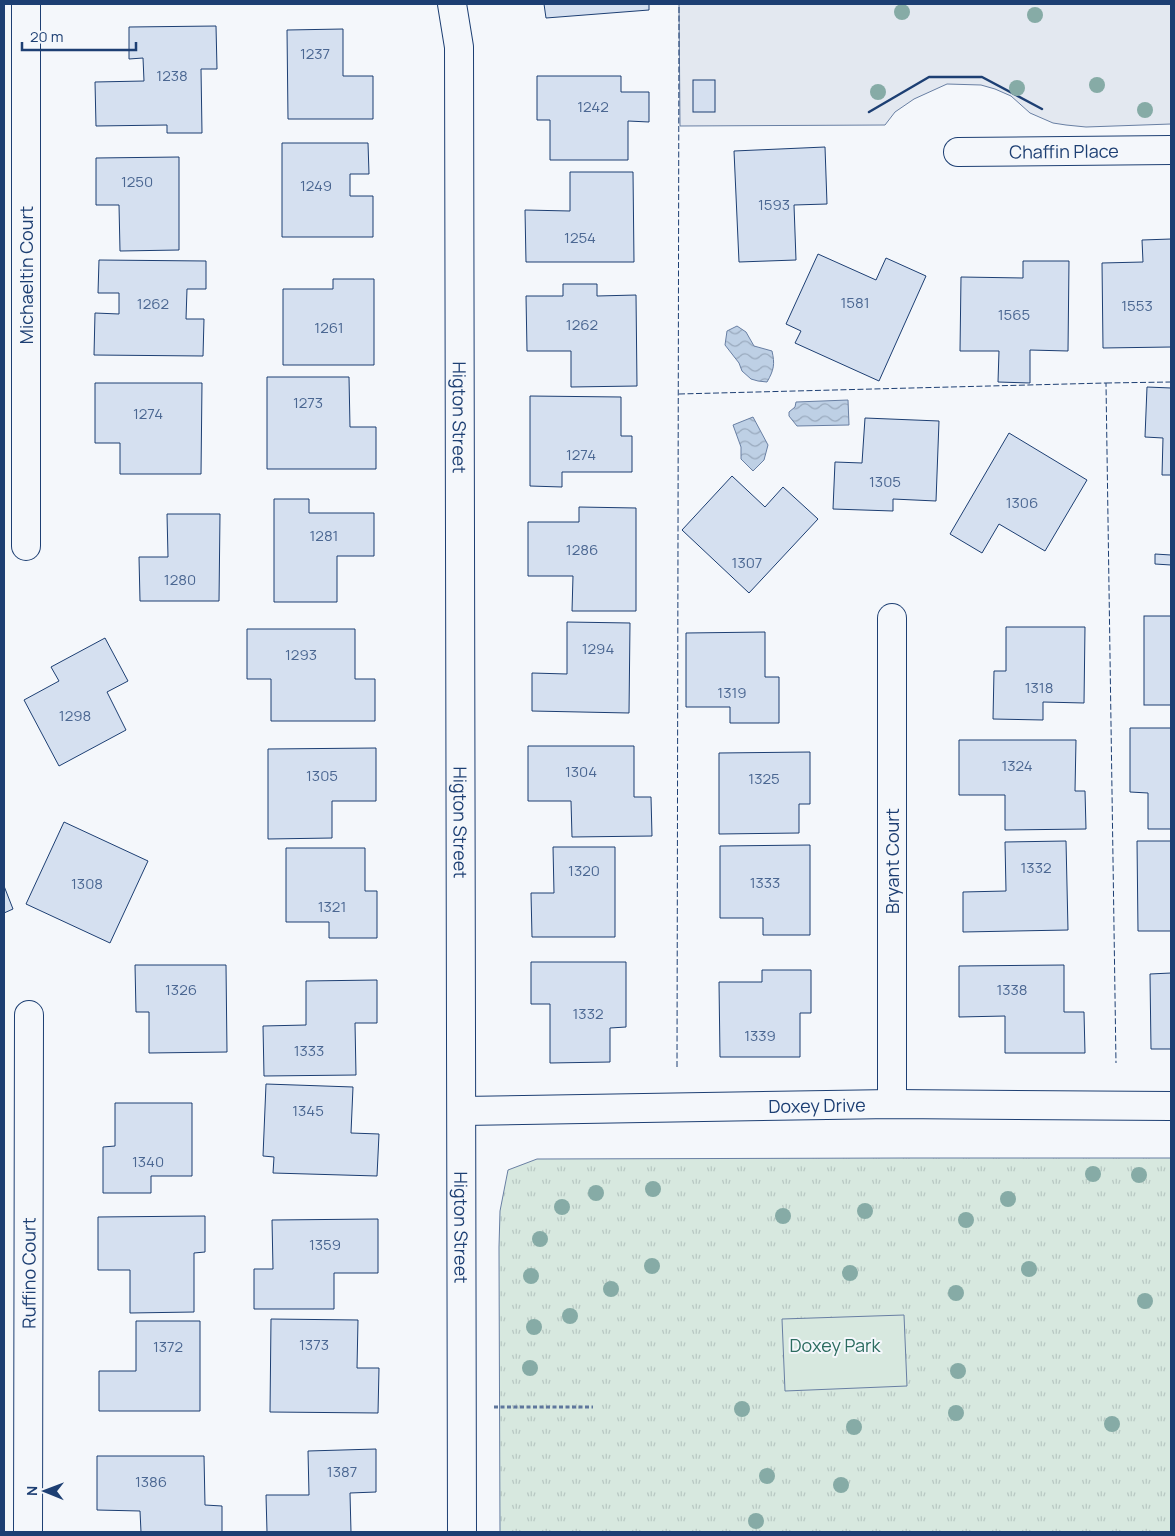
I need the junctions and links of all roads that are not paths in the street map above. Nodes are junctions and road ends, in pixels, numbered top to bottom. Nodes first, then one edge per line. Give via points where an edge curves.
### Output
1 (26, 4) edge
2 (452, 4) edge
3 (1171, 150) edge
4 (958, 152) dead end
5 (26, 546) dead end
6 (892, 618) dead end
7 (29, 1015) dead end
8 (892, 1104) junction
9 (1171, 1106) edge
10 (462, 1112) junction
11 (28, 1532) edge
12 (462, 1532) edge

1 - 5 street, Michaeltin Court
2 - 10 street, Higton Street via 459,47
3 - 4 street, Chaffin Place
6 - 8 street, Bryant Court
7 - 11 street, Ruffino Court
8 - 9 street, Doxey Drive
8 - 10 street, Doxey Drive
10 - 12 street, Higton Street

